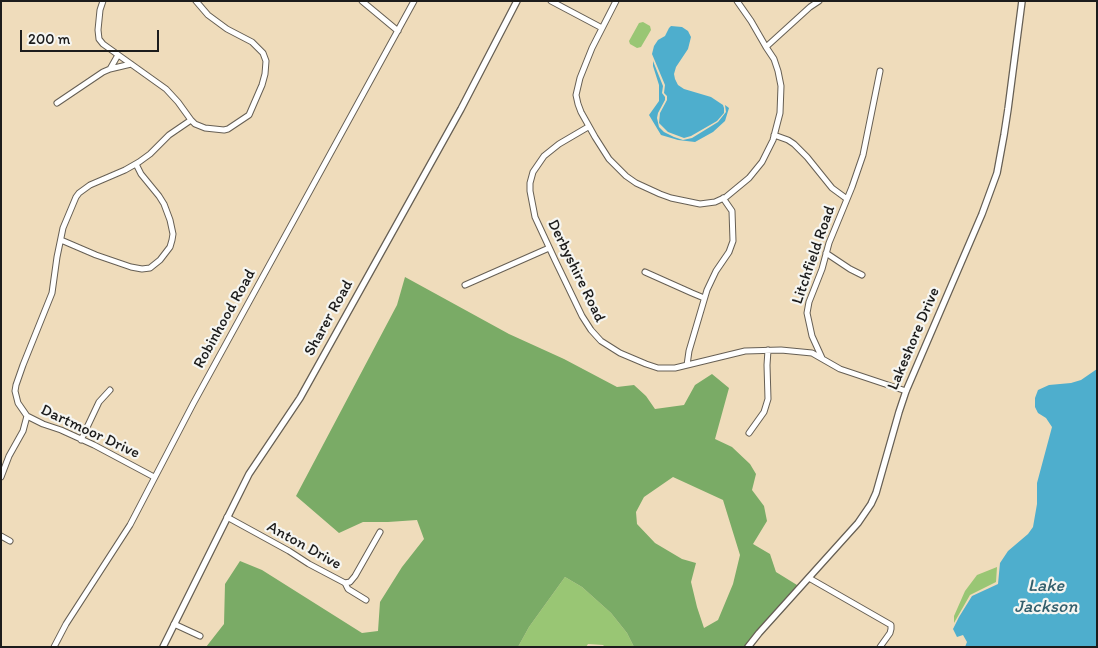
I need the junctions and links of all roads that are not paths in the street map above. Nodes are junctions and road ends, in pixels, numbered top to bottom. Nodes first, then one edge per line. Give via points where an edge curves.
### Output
1 (103, 1) edge
2 (197, 1) edge
3 (362, 1) edge
4 (414, 1) edge
5 (518, 1) edge
6 (551, 1) edge
7 (616, 1) edge
8 (737, 1) edge
9 (819, 1) edge
10 (1022, 1) edge
11 (602, 28) junction
12 (398, 31) junction
13 (766, 47) junction
14 (118, 55) junction
15 (131, 64) junction
16 (110, 69) junction
17 (880, 71) dead end
18 (57, 103) dead end
19 (191, 120) junction
20 (588, 126) junction
21 (774, 135) junction
22 (136, 164) junction
23 (723, 198) junction
24 (847, 199) junction
25 (62, 240) junction
26 (549, 248) junction
27 (826, 253) junction
28 (645, 272) dead end
29 (862, 275) dead end
30 (465, 285) dead end
31 (704, 298) junction
32 (768, 350) junction
33 (822, 358) junction
34 (687, 365) junction
35 (110, 390) dead end
36 (906, 391) junction
37 (27, 416) junction
38 (749, 433) dead end
39 (81, 440) junction
40 (1, 477) edge
41 (154, 477) junction
42 (227, 517) junction
43 (380, 532) dead end
44 (1, 536) edge
45 (10, 541) dead end
46 (809, 578) junction
47 (344, 583) junction
48 (366, 600) dead end
49 (174, 624) junction
50 (200, 636) dead end
51 (54, 647) edge
52 (163, 647) edge
53 (748, 647) edge
54 (880, 647) edge

1 - 14 street via 98,34 103,44
2 - 19 street via 208,15 252,42 263,53 266,67 262,85 247,117 228,129 220,130 199,126
3 - 12 street
4 - 12 street, Robinhood Road
5 - 42 street, Sharer Road via 300,398 254,465
6 - 11 street
7 - 11 street
8 - 13 street
9 - 13 street
10 - 36 street, Lakeshore Drive via 997,173
11 - 20 street via 577,86 578,104
12 - 41 street, Robinhood Road
13 - 21 street via 781,81
14 - 15 street
14 - 16 street
15 - 16 street
15 - 19 street via 166,89
16 - 18 street
17 - 24 street, Litchfield Road via 864,156
19 - 22 street, Dartmoor Drive
20 - 23 street via 612,163 636,183 695,204 708,204
20 - 26 street, Derbyshire Road via 549,150 533,172 530,197
21 - 23 street via 757,169
21 - 24 street via 794,144 832,188
22 - 25 street, Dartmoor Drive via 79,193 66,220
22 - 25 street via 164,204 172,228 170,247 160,260 150,268 142,269
23 - 31 street via 732,211 733,241
24 - 27 street, Litchfield Road
25 - 37 street, Dartmoor Drive via 52,294 16,385 16,399
26 - 30 street
26 - 34 street, Derbyshire Road via 582,316 601,341 620,353 658,368
27 - 29 street
27 - 33 street, Litchfield Road via 807,313 812,336
28 - 31 street
31 - 34 street
32 - 33 street, Derbyshire Road via 812,353
32 - 34 street, Derbyshire Road via 745,351
32 - 38 street via 768,399 764,412
33 - 36 street via 840,369
35 - 39 street via 99,402
36 - 46 street, Lakeshore Drive via 871,504
37 - 39 street, Dartmoor Drive
37 - 40 street
39 - 41 street, Dartmoor Drive
41 - 51 street, Robinhood Road via 130,525
42 - 47 street, Anton Drive
42 - 49 street, Sharer Road
43 - 47 street via 355,576
44 - 45 street
46 - 53 street, Lakeshore Drive
46 - 54 street via 891,625 890,633
47 - 48 street, Anton Drive
49 - 50 street
49 - 52 street, Sharer Road

